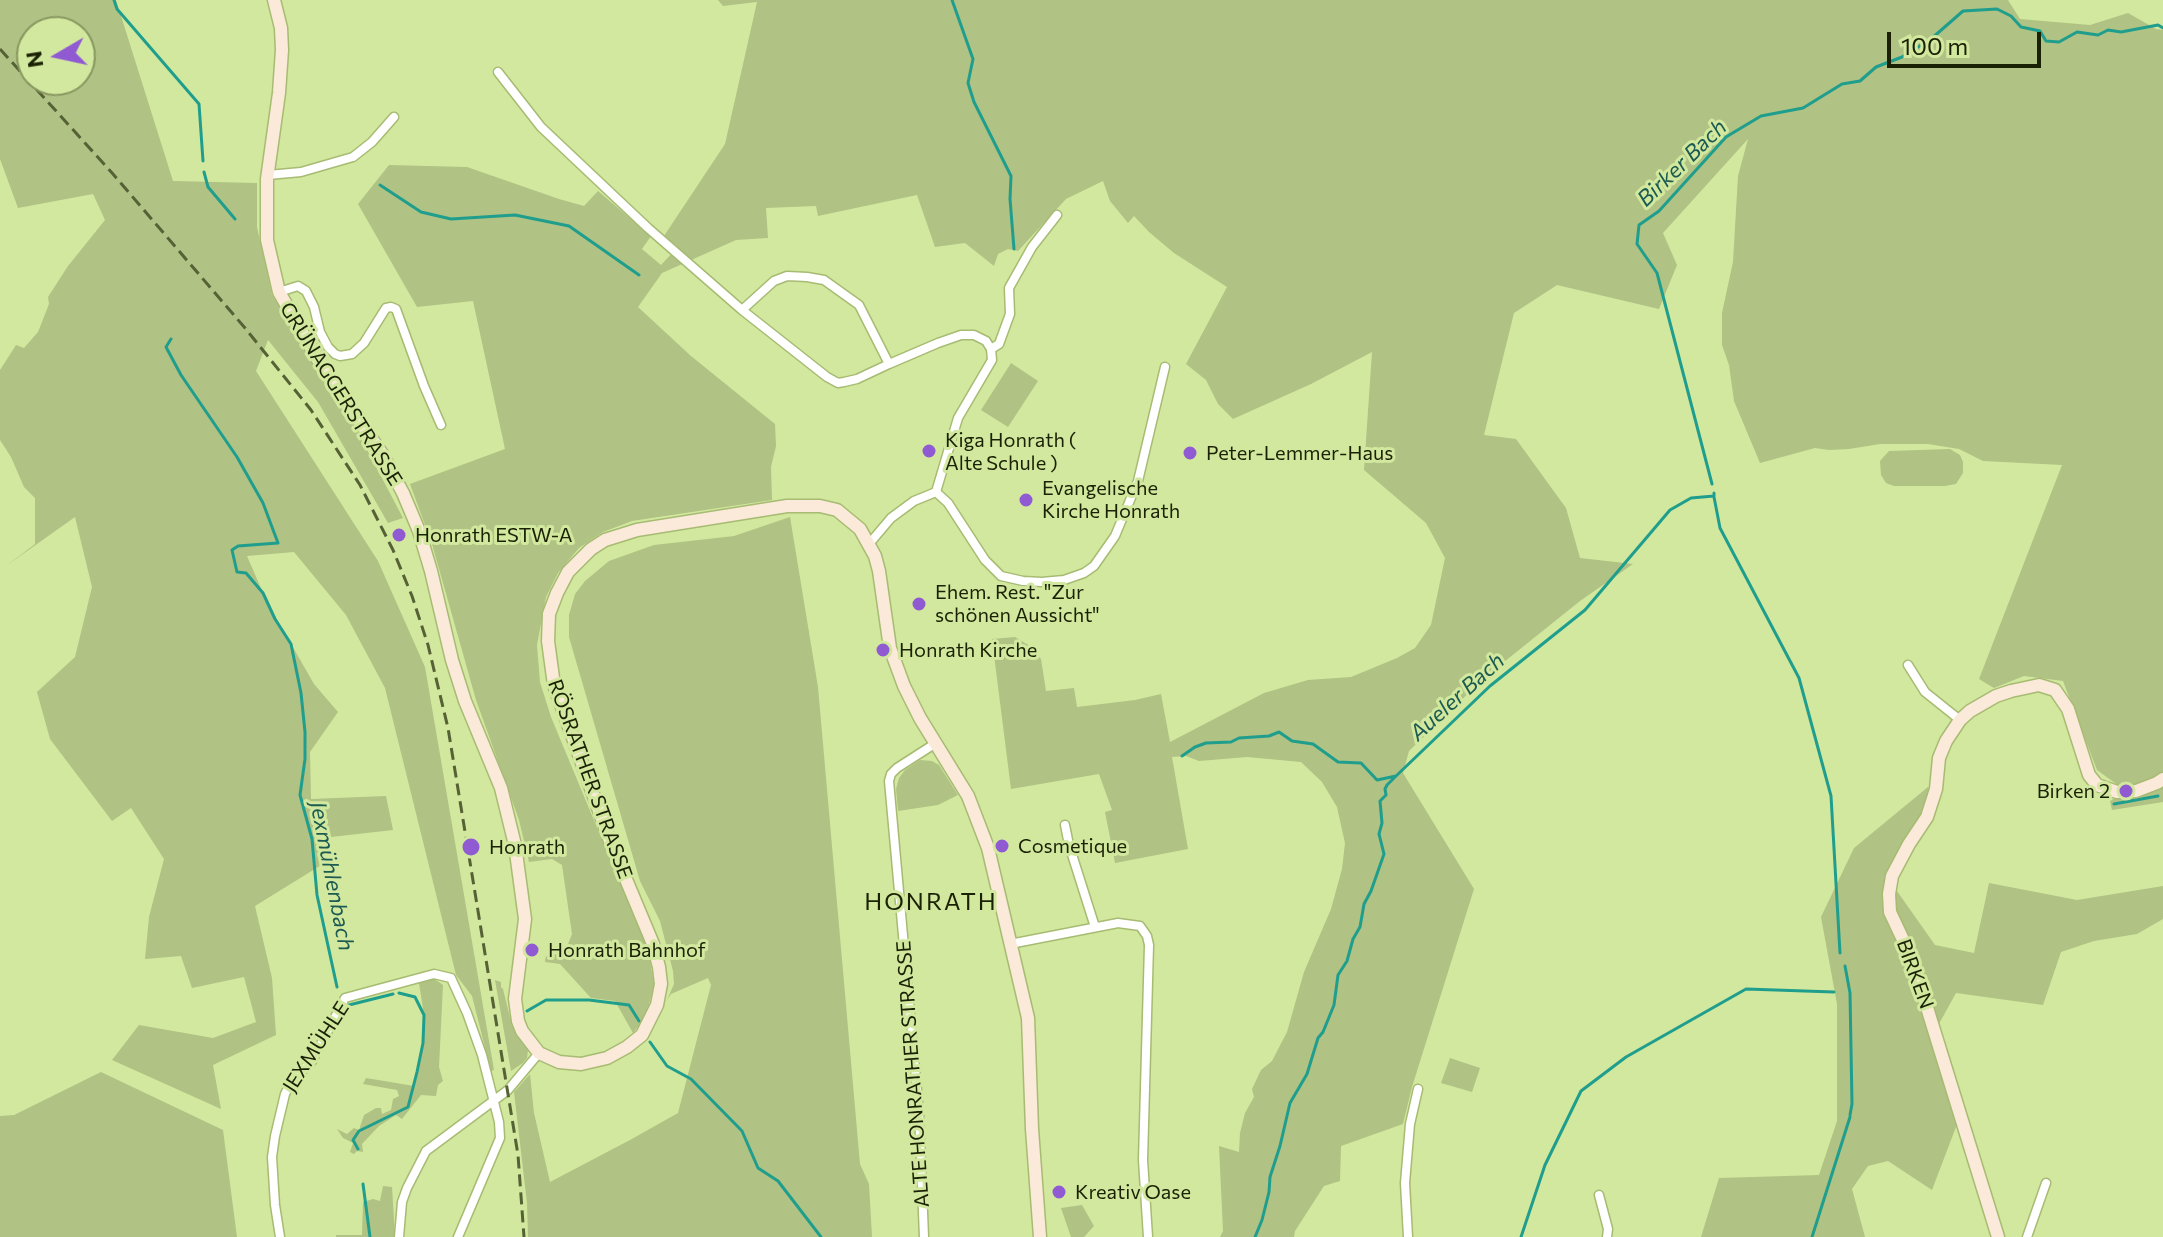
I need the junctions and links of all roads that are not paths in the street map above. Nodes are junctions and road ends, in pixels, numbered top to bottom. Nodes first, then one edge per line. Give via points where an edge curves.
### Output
1 (274, 0) edge
2 (498, 72) dead end
3 (394, 117) dead end
4 (268, 175) junction
5 (1057, 215) dead end
6 (279, 292) junction
7 (742, 310) junction
8 (991, 349) junction
9 (889, 364) junction
10 (1165, 367) dead end
11 (441, 425) dead end
12 (936, 492) junction
13 (869, 544) junction
14 (1908, 665) dead end
15 (1960, 720) junction
16 (936, 743) junction
17 (2163, 779) edge
18 (1065, 825) dead end
19 (1095, 927) junction
20 (1010, 944) junction
21 (539, 1053) junction
22 (1418, 1089) dead end
23 (493, 1102) junction
24 (2046, 1183) dead end
25 (1599, 1195) dead end
26 (280, 1237) edge
27 (399, 1237) edge
28 (458, 1237) edge
29 (924, 1237) edge
30 (1040, 1237) edge
31 (1148, 1237) edge
32 (1408, 1237) edge
33 (1607, 1237) edge
34 (1998, 1237) edge
35 (2027, 1237) edge

1 - 4 street, GRÜNAGGERSTRASSE via 282,50
2 - 7 street via 541,127
3 - 4 street via 353,157
4 - 6 street, GRÜNAGGERSTRASSE via 267,240
5 - 8 street via 1009,288 1010,314 999,344
6 - 11 street via 298,286 306,291 320,332 340,356 364,343 386,308 396,309
6 - 21 street, GRÜNAGGERSTRASSE via 382,454 419,531 452,660 510,819 525,919 516,1011 522,1031
7 - 9 street via 838,383
7 - 9 street via 787,276 824,280 859,305
8 - 9 street via 974,335 961,335
8 - 12 street via 992,360 958,418
10 - 12 street via 1138,481 1115,536 1084,573 1042,582 1001,576
12 - 13 street via 891,518
13 - 16 street, RÖSRATHER STRASSE via 879,571 892,654
13 - 21 street, RÖSRATHER STRASSE via 837,510 787,506 637,530 605,540 568,572 549,614 554,685 651,938 661,984 642,1035 621,1051 581,1064
14 - 15 street via 1925,692
15 - 17 street, BIRKEN via 1996,696 2048,686 2068,709 2097,785 2136,791
15 - 34 street, BIRKEN via 1939,758 1927,817 1892,876 1889,903 1912,959
16 - 20 street, RÖSRATHER STRASSE via 979,821
16 - 29 street, ALTE HONRATHER STRASSE via 897,768 889,781 919,1112
18 - 19 street
19 - 20 street
19 - 31 street via 1140,926 1149,945 1143,1160
20 - 30 street, RÖSRATHER STRASSE via 1030,1035
21 - 23 street
22 - 32 street via 1405,1183
23 - 26 street, JEXMÜHLE via 482,1055 451,978 434,974 345,998 323,1043 291,1082 282,1104 272,1157
23 - 27 street via 426,1151 402,1202
23 - 28 street, JEXMÜHLE via 500,1138
24 - 35 street
25 - 33 street

